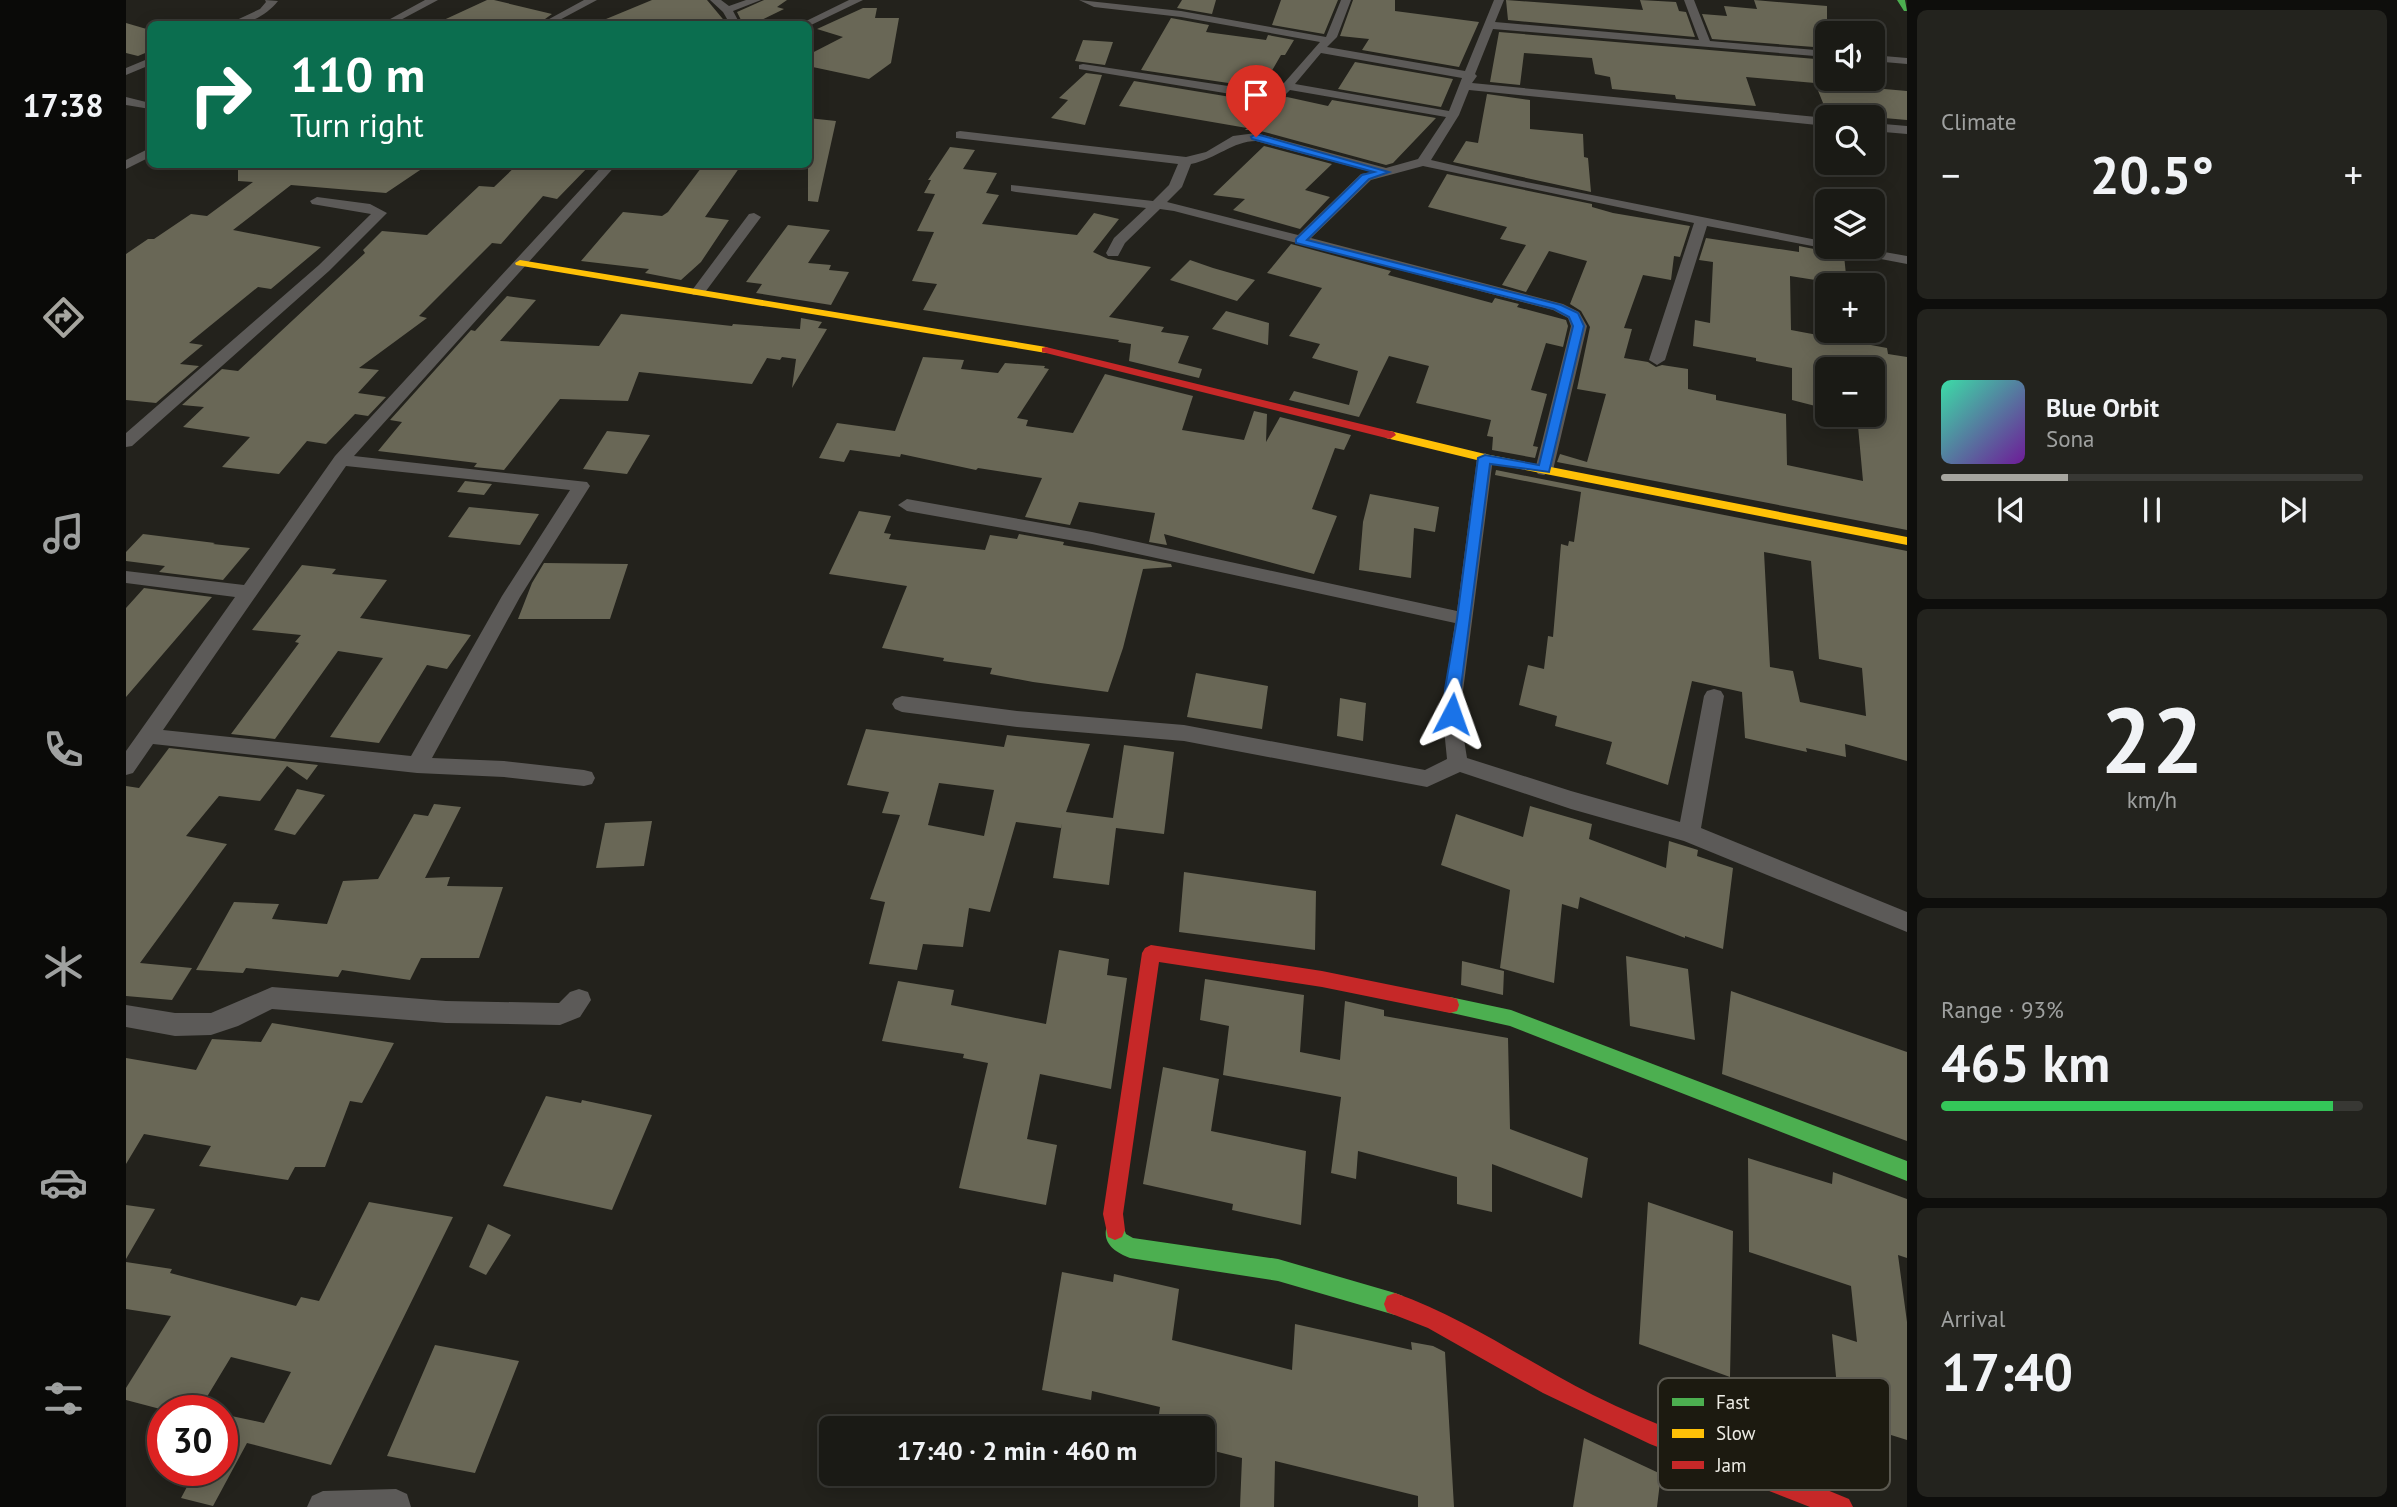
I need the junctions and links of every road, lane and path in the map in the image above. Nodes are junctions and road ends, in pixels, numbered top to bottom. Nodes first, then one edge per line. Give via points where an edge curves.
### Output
1 (270, 0) edge
2 (433, 0) edge
3 (592, 0) edge
4 (715, 0) edge
5 (756, 0) edge
6 (858, 0) edge
7 (1083, 0) edge
8 (1187, 0) edge
9 (1346, 0) edge
10 (1499, 0) edge
11 (1689, 0) edge
12 (1901, 0) edge
13 (1907, 9) edge
14 (727, 10) junction
15 (1181, 14) junction
16 (240, 21) edge
17 (392, 21) edge
18 (551, 21) edge
19 (733, 21) edge
20 (812, 21) edge
21 (1489, 25) junction
22 (1706, 44) junction
23 (1322, 45) junction
24 (1815, 53) edge
25 (1885, 59) edge
26 (1907, 61) edge
27 (147, 62) edge
28 (1083, 67) dead end
29 (126, 72) edge
30 (1468, 81) junction
31 (1289, 86) junction
32 (126, 101) edge
33 (147, 105) edge
34 (1453, 115) junction
35 (1815, 121) edge
36 (1885, 128) edge
37 (1907, 130) edge
38 (960, 135) dead end
39 (147, 154) edge
40 (1186, 161) junction
41 (1423, 162) junction
42 (126, 165) edge
43 (607, 168) edge
44 (1384, 172) junction
45 (1016, 188) dead end
46 (317, 201) dead end
47 (1159, 204) junction
48 (754, 218) dead end
49 (1701, 222) junction
50 (1300, 241) junction
51 (1815, 244) edge
52 (1113, 253) dead end
53 (1885, 256) edge
54 (1907, 260) edge
55 (520, 263) junction
56 (698, 292) junction
57 (1657, 360) dead end
58 (126, 442) edge
59 (1485, 458) junction
60 (341, 460) junction
61 (1544, 470) junction
62 (907, 505) dead end
63 (1907, 541) edge
64 (126, 577) edge
65 (247, 592) junction
66 (1465, 619) junction
67 (1714, 696) dead end
68 (902, 704) dead end
69 (149, 736) junction
70 (1458, 763) junction
71 (417, 765) junction
72 (126, 767) edge
73 (584, 778) dead end
74 (1689, 833) junction
75 (1907, 922) edge
76 (579, 1000) dead end
77 (126, 1016) edge
78 (1907, 1171) edge
79 (1658, 1436) edge
80 (1796, 1490) edge
81 (396, 1505) dead end
82 (323, 1507) edge
83 (1841, 1507) edge

1 - 16 street via 264,11
2 - 17 street
3 - 18 street
4 - 14 street
5 - 14 street
6 - 20 street
7 - 15 street
8 - 15 street
9 - 23 street via 1341,17
10 - 21 street
11 - 22 street
12 - 13 street
14 - 19 street
15 - 23 street
21 - 22 street
21 - 30 street
22 - 24 street
23 - 30 street
23 - 31 street
25 - 26 street
27 - 29 street
28 - 31 street via 1261,94 1280,94
30 - 34 street
30 - 35 street
31 - 34 street
32 - 33 street
34 - 41 street
36 - 37 street
38 - 40 street
39 - 42 street
40 - 44 street via 1216,153 1242,136
40 - 47 street via 1175,187
41 - 44 street
41 - 49 street
43 - 55 street
44 - 50 street via 1366,177
45 - 47 street
46 - 58 street via 380,213
47 - 50 street
47 - 52 street via 1119,241
48 - 56 street
49 - 51 street
49 - 57 street
50 - 61 street via 1558,307 1574,315 1579,326
53 - 54 street
55 - 56 street
55 - 60 street
56 - 59 street via 1044,349
59 - 61 street
59 - 66 street
60 - 65 street
60 - 71 street via 581,486 511,596
61 - 63 street
62 - 66 street via 1093,538
64 - 65 street
65 - 69 street
66 - 70 street via 1453,689 1451,739
67 - 74 street
68 - 70 street via 1184,733 1427,779
69 - 71 street
69 - 72 street
70 - 74 street
71 - 73 street
74 - 75 street
76 - 77 street via 560,1014 548,1014 446,1012 272,998 225,1021 199,1027
78 - 79 street via 1511,1018 1322,979 1151,953 1113,1214 1117,1240 1130,1248 1278,1270 1404,1307 1552,1386
80 - 83 street
81 - 82 street

